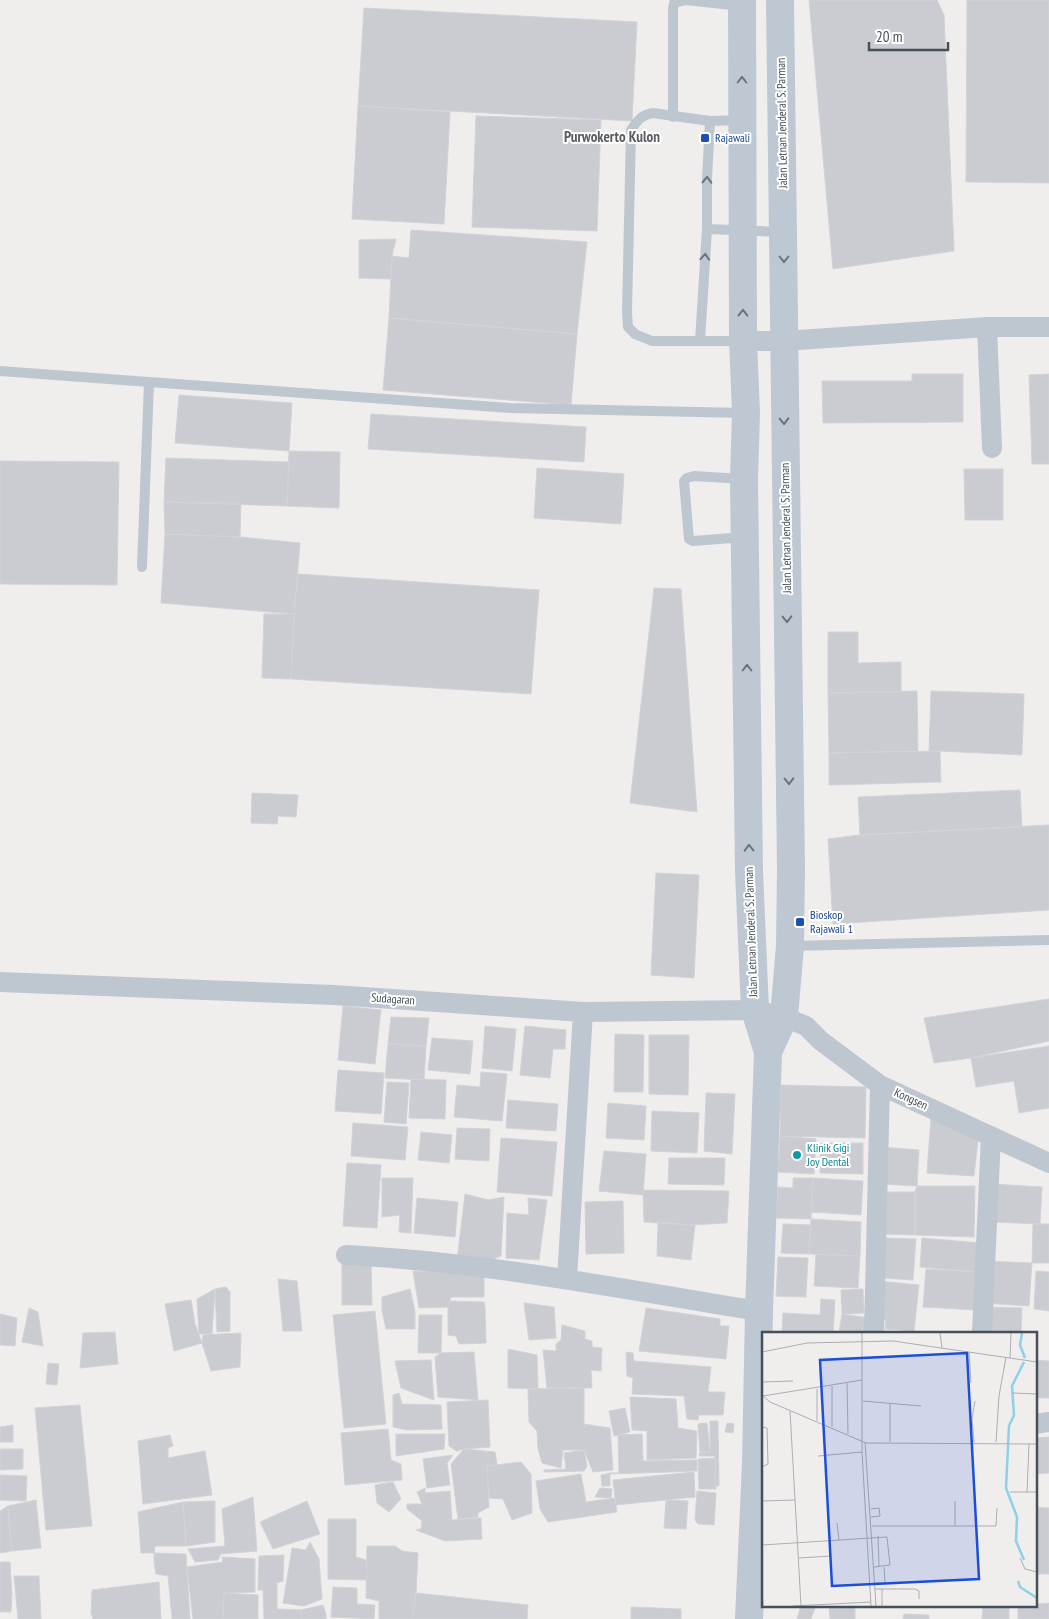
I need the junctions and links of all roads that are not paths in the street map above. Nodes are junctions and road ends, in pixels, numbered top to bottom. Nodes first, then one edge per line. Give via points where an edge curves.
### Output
1 (780, 0) edge
2 (742, 3) edge
3 (673, 117) junction
4 (742, 120) junction
5 (710, 121) junction
6 (707, 229) junction
7 (744, 231) junction
8 (784, 232) junction
9 (987, 327) junction
10 (1049, 327) edge
11 (700, 341) junction
12 (743, 341) junction
13 (784, 341) junction
14 (0, 371) edge
15 (150, 382) junction
16 (746, 413) junction
17 (992, 448) dead end
18 (744, 479) junction
19 (746, 537) junction
20 (142, 567) dead end
21 (747, 703) junction
22 (788, 704) junction
23 (1049, 940) edge
24 (790, 946) junction
25 (0, 982) edge
26 (754, 1010) junction
27 (583, 1012) junction
28 (784, 1017) junction
29 (768, 1052) junction
30 (880, 1085) junction
31 (991, 1136) junction
32 (1049, 1163) edge
33 (346, 1255) dead end
34 (567, 1279) junction
35 (759, 1311) junction
36 (874, 1332) edge
37 (982, 1332) edge
38 (1049, 1422) edge
39 (1036, 1424) edge
40 (760, 1463) edge
41 (749, 1619) edge

1 - 8 street, Jalan Letnan Jenderal S. Parman
2 - 3 lane via 681,0 674,3
4 -> 2 street, Jalan Letnan Jenderal S. Parman
3 - 5 lane
3 - 11 lane via 645,115 630,130 628,327 652,342
4 - 5 lane
4 - 7 street, Jalan Letnan Jenderal S. Parman
6 -> 5 lane
6 - 7 lane
11 -> 6 lane
7 - 8 lane
12 -> 7 street, Jalan Letnan Jenderal S. Parman
8 -> 13 street, Jalan Letnan Jenderal S. Parman
9 - 10 street
9 - 13 street
9 - 17 street
11 - 12 lane
12 - 13 street
12 - 16 street, Jalan Letnan Jenderal S. Parman
13 -> 22 street, Jalan Letnan Jenderal S. Parman
14 - 15 lane
15 - 16 lane via 510,408
15 - 20 lane
16 - 18 street, Jalan Letnan Jenderal S. Parman
18 - 19 street, Jalan Letnan Jenderal S. Parman
18 - 19 lane via 694,476 684,481 689,539
21 -> 19 street, Jalan Letnan Jenderal S. Parman
21 - 22 street
26 -> 21 street, Jalan Letnan Jenderal S. Parman
22 -> 24 street, Jalan Letnan Jenderal S. Parman
23 - 24 lane
24 - 28 street, Jalan Letnan Jenderal S. Parman
25 - 27 street, Sudagaran via 334,995
26 - 27 street, Sudagaran
26 - 28 street, Sudagaran
26 - 29 street, Jalan Letnan Jenderal S. Parman
27 - 34 street
28 - 29 street, Jalan Letnan Jenderal S. Parman
28 - 30 street, Kongsen via 806,1026
29 - 35 street, Jalan Letnan Jenderal S. Parman
30 - 31 street, Kongsen
30 - 36 street
31 - 32 street, Kongsen
31 - 37 street
33 - 34 street via 400,1258
34 - 35 street
35 - 40 street, Jalan Letnan Jenderal S. Parman
38 - 39 street
40 - 41 street, Jalan Letnan Jenderal S. Parman

